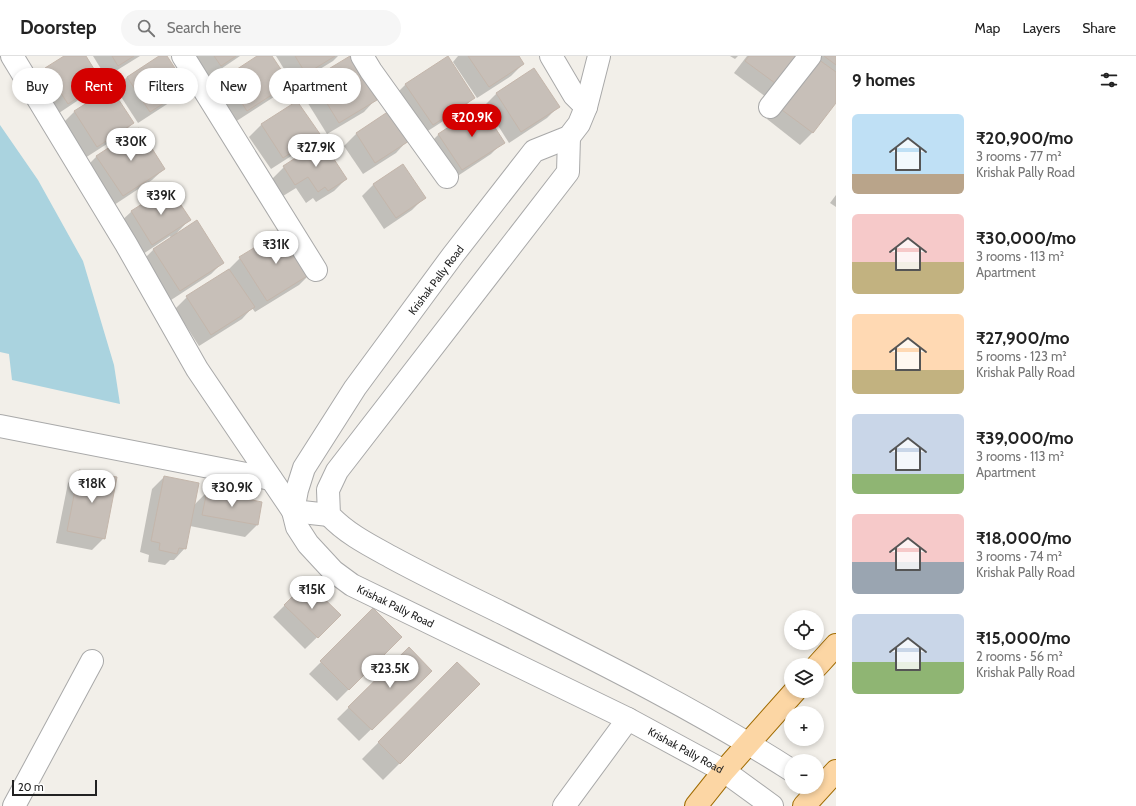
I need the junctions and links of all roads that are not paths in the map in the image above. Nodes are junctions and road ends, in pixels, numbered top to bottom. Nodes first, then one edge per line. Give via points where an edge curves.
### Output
1 (12, 56) edge
2 (183, 56) edge
3 (362, 56) edge
4 (551, 56) edge
5 (599, 56) edge
6 (810, 56) edge
7 (586, 107) junction
8 (770, 107) dead end
9 (569, 137) junction
10 (447, 177) dead end
11 (316, 270) dead end
12 (0, 426) edge
13 (271, 479) junction
14 (294, 510) junction
15 (329, 515) junction
16 (836, 645) edge
17 (824, 658) edge
18 (92, 661) dead end
19 (790, 698) edge
20 (628, 719) junction
21 (750, 743) junction
22 (784, 765) edge
23 (724, 771) junction
24 (836, 771) edge
25 (824, 782) edge
26 (813, 794) edge
27 (14, 806) edge
28 (564, 806) edge
29 (696, 806) edge
30 (772, 806) edge
31 (804, 806) edge

1 - 13 street via 126,244 197,369
2 - 11 street
3 - 10 street
4 - 7 street via 574,95
5 - 7 street
6 - 8 street
7 - 9 street
9 - 14 street, Krishak Pally Road via 534,151 453,255 323,436 304,468 296,490
9 - 15 street via 568,172 337,471 328,490
12 - 13 street
13 - 14 street
14 - 15 street
14 - 20 street, Krishak Pally Road via 297,527 308,544 333,571 352,585
15 - 21 street via 361,540 409,567 614,669
16 - 17 main road
18 - 27 street
19 - 21 main road
20 - 23 street, Krishak Pally Road
20 - 28 street
21 - 22 street
21 - 23 main road
23 - 29 main road
23 - 30 street, Krishak Pally Road
24 - 25 main road
26 - 31 main road

